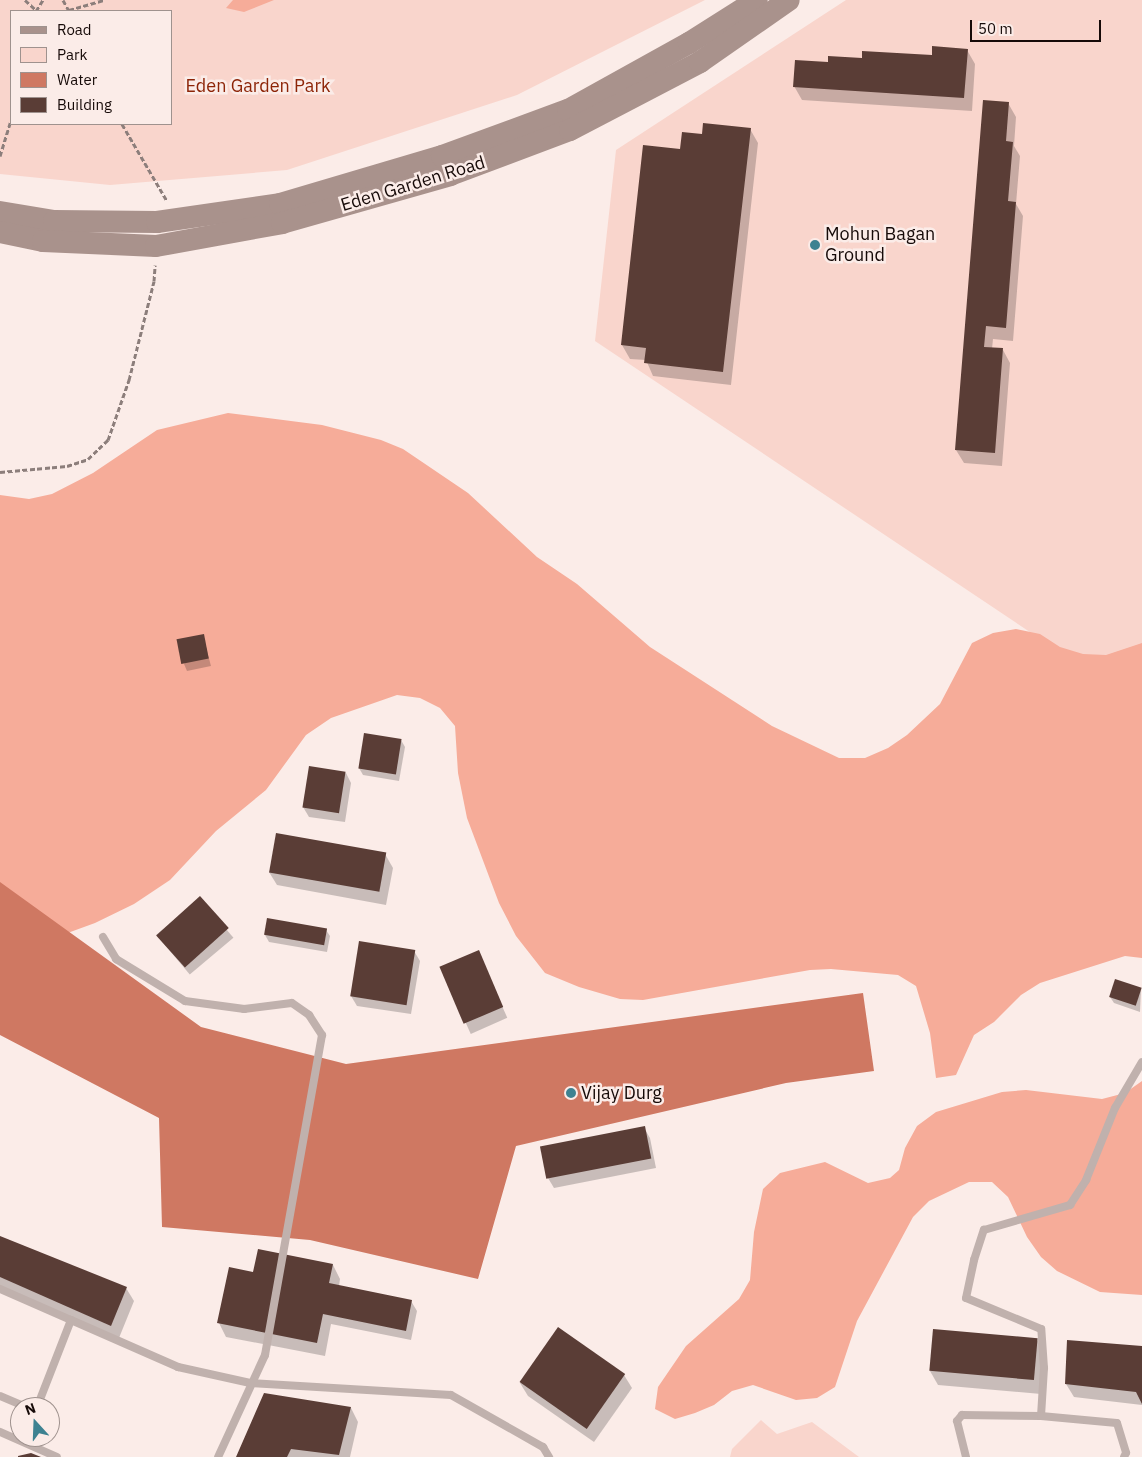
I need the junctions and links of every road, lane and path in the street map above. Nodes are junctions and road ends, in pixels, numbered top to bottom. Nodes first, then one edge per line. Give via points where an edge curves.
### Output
1 (25, 0) edge
2 (104, 0) edge
3 (757, 0) edge
4 (790, 0) edge
5 (35, 10) edge
6 (72, 10) edge
7 (10, 124) edge
8 (123, 125) edge
9 (0, 156) edge
10 (0, 212) edge
11 (179, 221) junction
12 (0, 232) edge
13 (156, 246) junction
14 (0, 472) edge
15 (103, 937) dead end
16 (1142, 1062) edge
17 (0, 1289) edge
18 (71, 1320) junction
19 (250, 1383) junction
20 (41, 1397) edge
21 (1041, 1416) junction
22 (0, 1432) edge
23 (542, 1447) junction
24 (56, 1457) edge
25 (218, 1457) edge
26 (538, 1457) edge
27 (549, 1457) edge
28 (966, 1457) edge
29 (1124, 1457) edge

1 - 5 path
2 - 6 path
3 - 11 main road, Eden Garden Road via 689,43 568,110 442,156 280,204
4 - 13 main road, Eden Garden Road via 700,62 570,130 450,175 282,224
7 - 9 path
8 - 11 path
10 - 11 main road, Eden Garden Road via 54,221
12 - 13 main road, Eden Garden Road via 43,241
13 - 14 path via 154,280 113,432 102,448 88,459 67,466
15 - 19 lane via 116,959 185,1001 244,1008 275,1002 292,1003 309,1015 322,1035 265,1355
16 - 21 lane via 1115,1108 1086,1180 1070,1205 984,1230 974,1260 966,1298 1041,1329 1044,1368
17 - 18 lane
18 - 19 lane via 178,1367
18 - 20 lane
19 - 23 lane via 451,1395
19 - 25 lane
21 - 28 lane via 958,1417
21 - 29 lane via 1117,1423 1126,1453
22 - 24 lane
23 - 26 lane
23 - 27 lane

